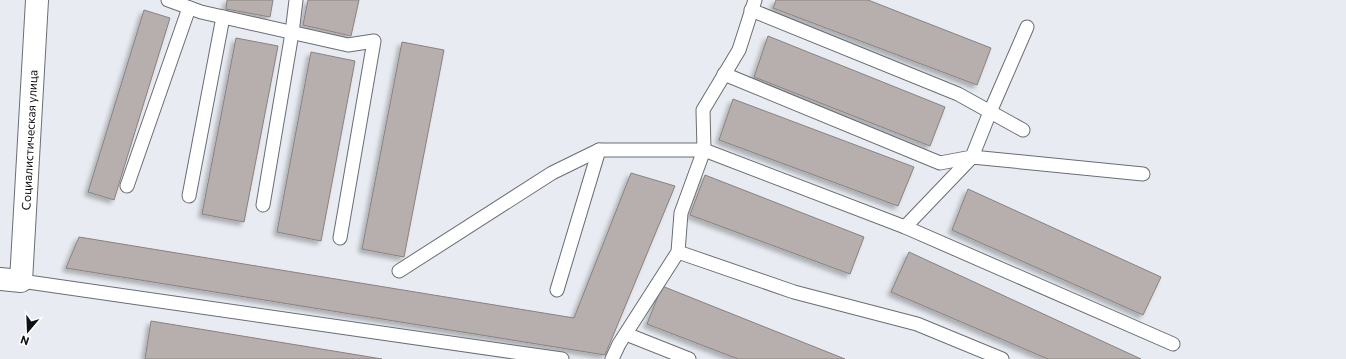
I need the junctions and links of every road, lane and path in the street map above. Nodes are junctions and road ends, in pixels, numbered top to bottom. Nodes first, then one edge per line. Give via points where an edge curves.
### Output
1 (37, 0) edge
2 (168, 0) edge
3 (296, 0) edge
4 (753, 5) edge
5 (198, 7) edge
6 (223, 17) junction
7 (1027, 27) dead end
8 (292, 32) junction
9 (724, 74) junction
10 (990, 112) junction
11 (1023, 130) dead end
12 (599, 150) junction
13 (704, 150) junction
14 (972, 157) junction
15 (1143, 174) dead end
16 (127, 186) dead end
17 (189, 196) dead end
18 (263, 204) dead end
19 (905, 227) junction
20 (340, 238) dead end
21 (678, 252) junction
22 (399, 271) dead end
23 (10, 280) edge
24 (557, 290) dead end
25 (626, 334) junction
26 (1173, 344) dead end
27 (562, 359) edge
28 (612, 359) edge
29 (689, 359) edge
30 (1002, 359) edge

1 - 23 street, Социалистическая улица
2 - 5 lane
3 - 8 lane
4 - 9 lane via 739,50
4 - 10 lane via 958,94
5 - 6 lane
5 - 16 lane
6 - 8 lane
6 - 17 lane
7 - 10 lane
8 - 18 lane
8 - 20 lane via 348,45 374,41
9 - 13 lane via 702,110
9 - 14 lane via 940,163
10 - 11 lane
10 - 14 lane
12 - 13 lane
12 - 22 lane via 552,173
12 - 24 lane
13 - 19 lane
13 - 21 lane via 681,213
14 - 15 lane
14 - 19 lane
19 - 26 lane
21 - 25 lane
21 - 30 lane via 794,292 917,324
23 - 27 lane
25 - 28 lane
25 - 29 lane

